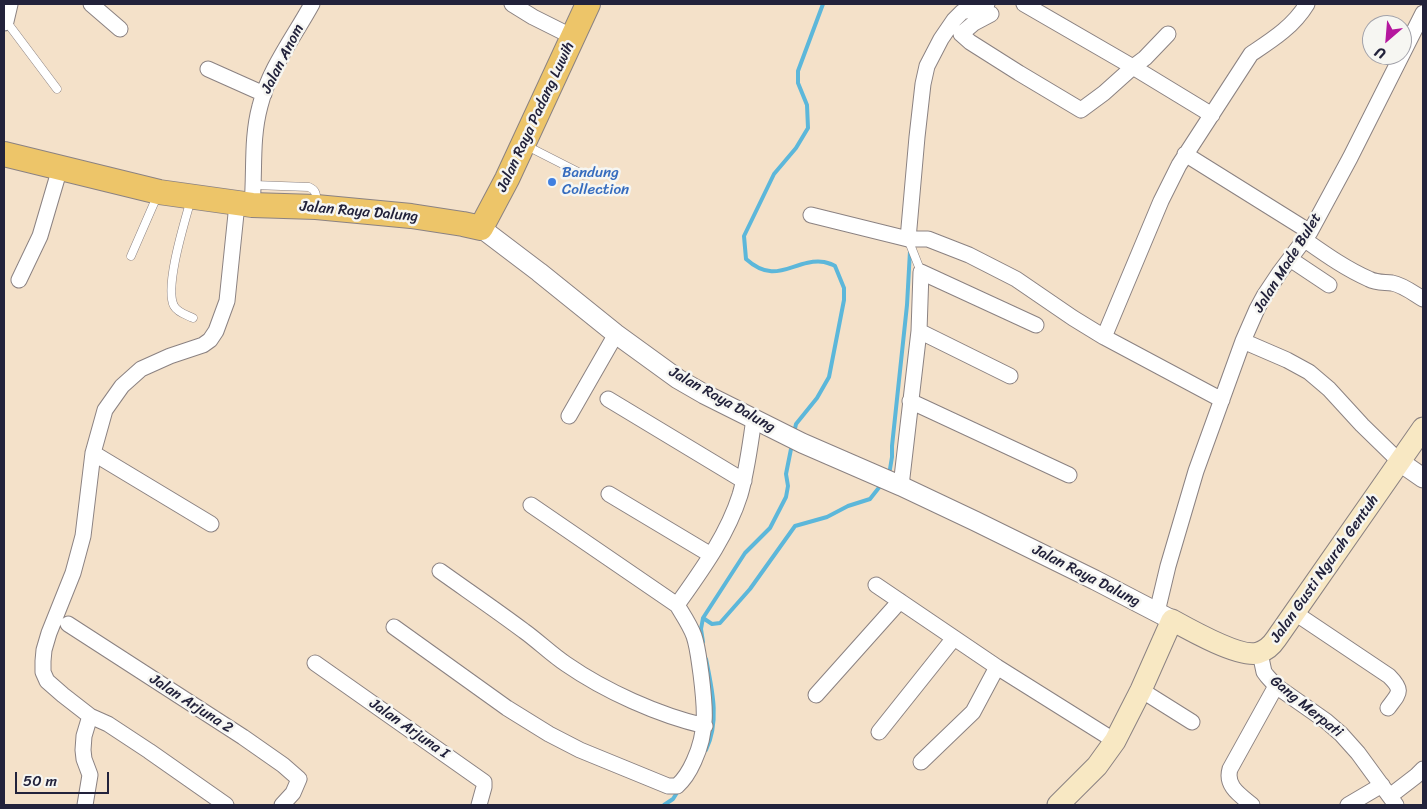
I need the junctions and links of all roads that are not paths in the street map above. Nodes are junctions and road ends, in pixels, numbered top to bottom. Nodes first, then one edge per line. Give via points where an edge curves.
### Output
1 (8, 4) edge
2 (91, 4) edge
3 (312, 4) edge
4 (512, 4) edge
5 (588, 4) edge
6 (1024, 4) edge
7 (1307, 4) edge
8 (989, 9) edge
9 (1423, 13) edge
10 (4, 20) edge
11 (120, 29) dead end
12 (1168, 34) dead end
13 (573, 37) junction
14 (1133, 67) junction
15 (208, 69) dead end
16 (58, 89) dead end
17 (264, 94) junction
18 (1212, 115) junction
19 (523, 144) junction
20 (4, 154) edge
21 (1185, 154) junction
22 (60, 168) junction
23 (584, 174) dead end
24 (159, 192) junction
25 (192, 196) junction
26 (248, 198) junction
27 (811, 215) dead end
28 (481, 228) junction
29 (1308, 236) junction
30 (908, 239) junction
31 (131, 256) dead end
32 (1290, 259) junction
33 (921, 272) junction
34 (19, 280) dead end
35 (1329, 285) dead end
36 (1423, 299) edge
37 (193, 318) dead end
38 (1036, 326) dead end
39 (919, 331) junction
40 (616, 334) junction
41 (1104, 336) junction
42 (1244, 341) junction
43 (1010, 376) dead end
44 (608, 399) dead end
45 (910, 400) junction
46 (1222, 400) junction
47 (570, 416) dead end
48 (754, 419) junction
49 (1423, 428) edge
50 (93, 452) junction
51 (1400, 462) junction
52 (1069, 475) dead end
53 (1423, 478) edge
54 (744, 481) junction
55 (901, 486) junction
56 (609, 494) dead end
57 (531, 504) dead end
58 (211, 524) dead end
59 (712, 555) junction
60 (440, 571) dead end
61 (876, 585) dead end
62 (900, 601) junction
63 (677, 605) junction
64 (1294, 613) junction
65 (1165, 616) junction
66 (68, 624) dead end
67 (394, 627) dead end
68 (954, 638) junction
69 (1260, 653) junction
70 (315, 663) dead end
71 (997, 667) junction
72 (1276, 686) junction
73 (1141, 690) junction
74 (816, 696) dead end
75 (1388, 708) dead end
76 (90, 716) junction
77 (1192, 722) dead end
78 (705, 726) junction
79 (879, 732) dead end
80 (1116, 741) junction
81 (921, 762) dead end
82 (1423, 769) edge
83 (1389, 795) edge
84 (85, 805) edge
85 (226, 805) edge
86 (282, 805) edge
87 (479, 805) edge
88 (1058, 805) edge
89 (1252, 805) edge
90 (1348, 805) edge

1 - 10 street
2 - 11 street
3 - 17 street, Jalan Anom via 273,70
4 - 13 street
5 - 13 main road, Jalan Raya Padang Luwih
6 - 14 street
7 - 18 street via 1292,25 1251,54
8 - 14 street via 961,34 1081,110
8 - 30 street via 969,9 957,16 927,66 916,137
9 - 29 street, Jalan Made Bulet
10 - 16 lane
12 - 14 street
13 - 19 main road, Jalan Raya Padang Luwih
14 - 18 street
15 - 17 street
17 - 26 street, Jalan Anom via 254,139
18 - 21 street
19 - 23 lane
19 - 28 main road, Jalan Raya Padang Luwih
20 - 22 main road, Jalan Raya Dalung
21 - 29 street
21 - 41 street via 1161,201
22 - 24 main road, Jalan Raya Dalung
22 - 34 street via 40,236
24 - 25 main road, Jalan Raya Dalung
24 - 31 lane
25 - 26 main road, Jalan Raya Dalung
25 - 37 lane via 171,288 173,304
26 - 28 main road, Jalan Raya Dalung via 411,216
26 - 50 street, Jalan Anom via 227,301 216,331 203,345 140,369 122,386 105,410
27 - 30 street
28 - 40 street, Jalan Raya Dalung
29 - 32 street, Jalan Made Bulet
29 - 36 street via 1339,263 1370,280 1403,287
30 - 33 lane
30 - 41 street via 928,239 942,244 1016,278
32 - 35 street
32 - 42 street, Jalan Made Bulet via 1264,296
33 - 38 street
33 - 39 street
39 - 43 street
39 - 45 street
40 - 47 street
40 - 48 street, Jalan Raya Dalung via 678,379
41 - 46 street
42 - 46 street, Jalan Made Bulet
42 - 51 street via 1309,372
44 - 54 street
45 - 52 street
45 - 55 street
46 - 65 street, Jalan Made Bulet via 1168,566
48 - 54 street
48 - 55 street, Jalan Raya Dalung
49 - 51 main road, Jalan Gusti Ngurah Gentuh
50 - 58 street
50 - 76 street, Jalan Anom via 83,536 73,573 44,650 43,662 47,681
51 - 53 street
51 - 64 main road, Jalan Gusti Ngurah Gentuh
54 - 59 street
55 - 65 street, Jalan Raya Dalung
56 - 59 street
57 - 63 street
59 - 63 street
60 - 78 street via 577,671 626,697 673,717
61 - 62 street
62 - 68 street
62 - 74 street
63 - 78 street via 697,645
64 - 69 main road, Jalan Gusti Ngurah Gentuh via 1272,644
64 - 75 street via 1395,682 1399,690
65 - 69 main road, Jalan Gusti Ngurah Gentuh via 1234,649
65 - 73 main road
66 - 86 street, Jalan Arjuna 2 via 283,765 299,779 293,793
67 - 78 street via 549,734 668,786 677,786 686,777 699,750
68 - 71 street
68 - 79 street
69 - 72 street, Gang Merpati via 1264,672
70 - 87 street, Jalan Arjuna I via 484,782
71 - 80 street
71 - 81 street via 973,712
72 - 83 street, Gang Merpati via 1341,734
72 - 89 street via 1228,774 1231,786
73 - 77 street
73 - 80 main road
76 - 84 street via 83,750 90,775
76 - 85 street, Jalan Anom via 116,730
80 - 88 main road via 1097,766
82 - 83 street
83 - 90 street

